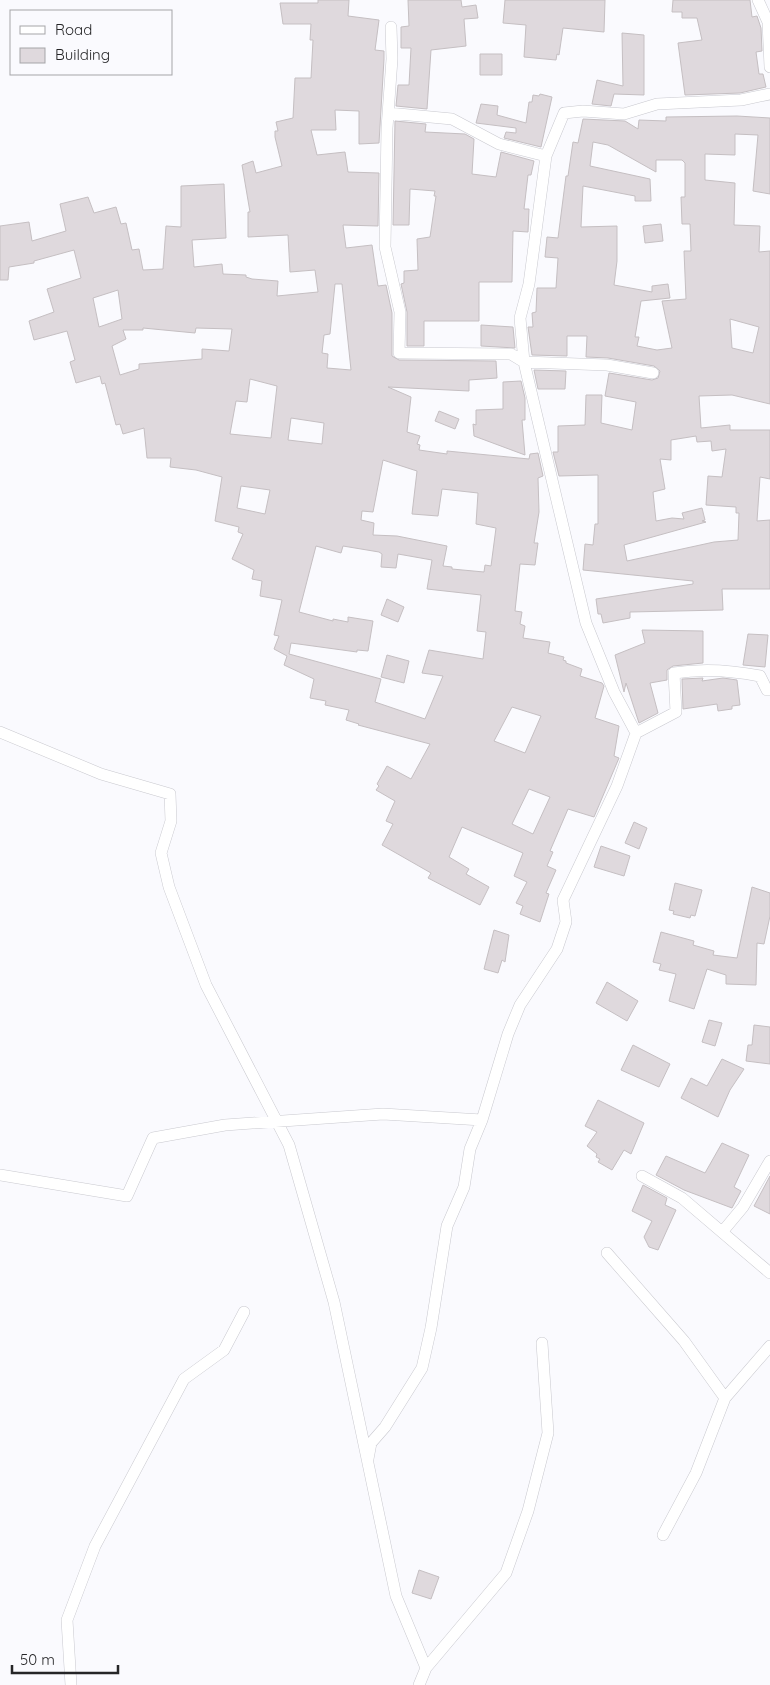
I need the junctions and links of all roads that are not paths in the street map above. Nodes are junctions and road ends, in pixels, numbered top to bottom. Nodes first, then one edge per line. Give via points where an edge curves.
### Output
1 (758, 0) edge
2 (391, 27) dead end
3 (770, 67) edge
4 (770, 94) edge
5 (388, 113) junction
6 (546, 156) junction
7 (524, 362) junction
8 (653, 373) dead end
9 (770, 690) edge
10 (0, 732) edge
11 (636, 733) junction
12 (482, 1120) junction
13 (277, 1121) junction
14 (770, 1161) edge
15 (0, 1175) edge
16 (642, 1176) dead end
17 (723, 1231) junction
18 (607, 1253) dead end
19 (770, 1273) edge
20 (244, 1312) dead end
21 (542, 1343) dead end
22 (770, 1346) edge
23 (725, 1398) junction
24 (367, 1463) junction
25 (663, 1535) dead end
26 (426, 1668) junction
27 (71, 1685) edge
28 (419, 1685) edge

1 - 3 street via 768,22
2 - 5 street
4 - 6 street via 741,100 657,104 624,114 564,113
5 - 6 street via 452,119 499,144
5 - 7 street via 385,247 400,312 399,353 511,354
6 - 7 street via 529,284 520,318
7 - 8 street via 607,365
7 - 11 street via 586,623 614,692
9 - 11 street via 760,676 737,671 702,669 674,673 676,712
10 - 13 street via 100,774 170,794 171,821 160,853 169,887 206,984
11 - 12 street via 617,786 563,900 566,922 557,948 520,1005 508,1034
12 - 13 street via 384,1114
12 - 24 street via 470,1149 464,1187 447,1226 422,1368 385,1427 371,1443
13 - 15 street via 225,1125 153,1138 127,1196
13 - 24 street via 289,1144 334,1302
14 - 17 street via 743,1207
16 - 17 street via 682,1198
17 - 19 street
18 - 23 street via 684,1341
20 - 27 street via 224,1350 184,1379 95,1546 67,1620
21 - 26 street via 548,1433 528,1511 506,1574
22 - 23 street
23 - 25 street via 696,1474
24 - 26 street via 396,1596
26 - 28 street

